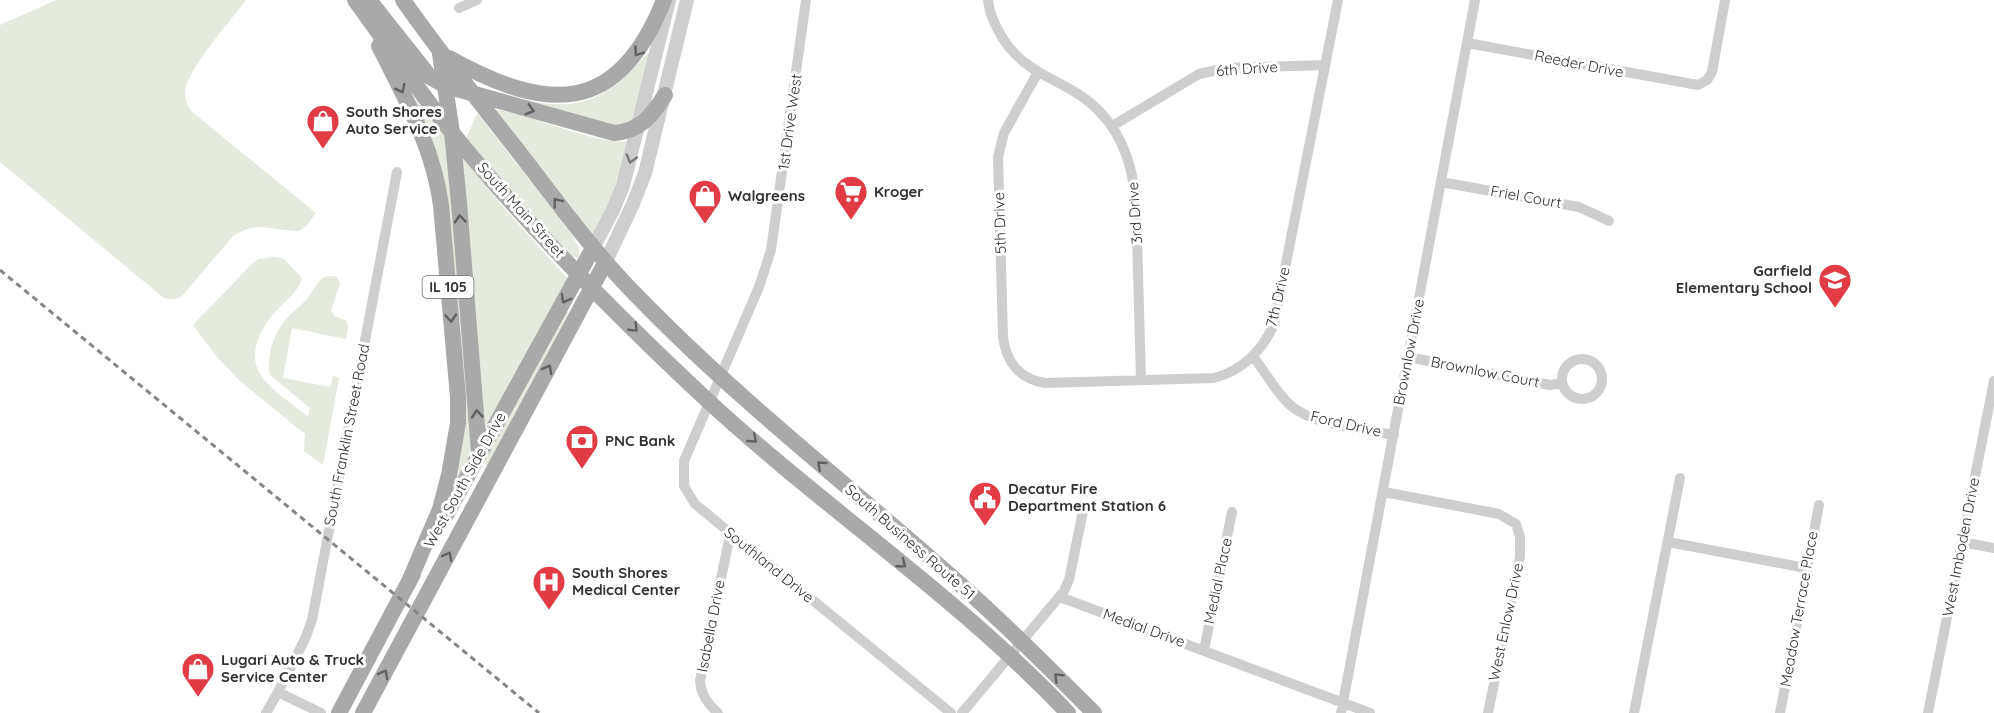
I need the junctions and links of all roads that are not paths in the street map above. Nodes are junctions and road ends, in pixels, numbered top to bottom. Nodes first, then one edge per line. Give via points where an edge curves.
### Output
1 (355, 0) edge
2 (369, 0) edge
3 (403, 0) edge
4 (477, 0) edge
5 (664, 0) edge
6 (669, 0) edge
7 (687, 0) edge
8 (806, 0) edge
9 (988, 0) edge
10 (1338, 0) edge
11 (1474, 0) edge
12 (1725, 0) edge
13 (459, 8) dead end
14 (1467, 43) junction
15 (440, 53) junction
16 (1325, 65) junction
17 (1038, 72) junction
18 (446, 86) junction
19 (474, 94) junction
20 (665, 95) junction
21 (1112, 126) junction
22 (639, 127) junction
23 (452, 132) junction
24 (397, 172) dead end
25 (1441, 182) junction
26 (1609, 221) dead end
27 (593, 248) junction
28 (604, 263) junction
29 (579, 274) junction
30 (592, 288) junction
31 (1253, 356) junction
32 (1408, 357) junction
33 (1025, 376) joint
34 (719, 377) junction
35 (1141, 380) junction
36 (1994, 381) edge
37 (1562, 383) dead end
38 (708, 401) junction
39 (1991, 410) edge
40 (1394, 435) junction
41 (479, 454) junction
42 (1680, 478) dead end
43 (1384, 492) junction
44 (1819, 505) dead end
45 (1083, 511) dead end
46 (1232, 512) dead end
47 (471, 513) junction
48 (730, 535) junction
49 (1668, 542) junction
50 (1962, 542) junction
51 (1994, 548) edge
52 (1806, 568) junction
53 (408, 584) junction
54 (1060, 597) junction
55 (1022, 642) junction
56 (1204, 650) junction
57 (1009, 656) junction
58 (279, 692) junction
59 (1342, 708) edge
60 (266, 713) edge
61 (321, 713) edge
62 (339, 713) edge
63 (363, 713) edge
64 (718, 713) edge
65 (951, 713) edge
66 (962, 713) edge
67 (1068, 713) edge
68 (1094, 713) edge
69 (1370, 713) edge
70 (1488, 713) edge
71 (1634, 713) edge
72 (1780, 713) edge
73 (1928, 713) edge

1 - 23 main road, South Main Street
1 -> 53 main road, IL 105 via 431,154 442,216 458,423 440,509
2 - 18 main road via 430,77
3 - 15 main road, IL 105
4 - 13 street
5 -> 15 main road via 647,38 630,62 609,80 576,94 545,94 508,85 474,73
6 - 22 street
7 - 20 street
8 - 34 street, 1st Drive West via 771,250
9 - 17 street, 3rd Drive via 990,13 1005,42 1017,57
10 - 16 street, 7th Drive
11 - 14 street, Brownlow Drive
12 - 14 street, Reeder Drive via 1712,75 1692,85
14 - 25 street, Brownlow Drive
15 - 18 main road, IL 105
15 - 19 main road, South Main Street
16 - 21 street, 6th Drive via 1226,68 1199,74
16 - 31 street, 7th Drive via 1274,324
17 - 21 street, 3rd Drive via 1090,103
17 - 33 street, 5th Drive via 1004,133 998,157 1003,336 1010,361
18 - 19 main road
18 - 23 main road, IL 105
19 -> 22 main road via 604,132
27 -> 19 main road, South Main Street
20 - 22 main road
20 - 28 street via 645,173
21 - 35 street, 3rd Drive via 1126,154 1134,184
22 -> 27 street via 614,210
23 - 29 main road, South Main Street
41 -> 23 main road, IL 105
24 - 58 street, South Franklin Street Road via 312,620
25 - 26 street, Friel Court via 1578,207
25 - 32 street, Brownlow Drive
27 - 28 main road, South Main Street
27 - 29 main road, West South Side Drive
28 - 30 main road
28 - 34 main road, South Main Street
29 - 30 main road, South Main Street
29 -> 41 main road, West South Side Drive
30 -> 38 main road, South Main Street
47 -> 30 main road, West South Side Drive
31 - 35 street, 7th Drive via 1229,373 1214,378
31 - 40 street, Ford Drive via 1284,399 1299,411 1316,419
32 - 37 street, Brownlow Court via 1550,385
32 - 40 street, Brownlow Drive
33 - 35 street, 7th Drive via 1045,383
34 - 38 street, Southland Drive
55 -> 34 main road, South Business Route 51
36 - 39 street, West Imboden Drive
38 - 48 street, Southland Drive via 684,461 682,478 690,499
38 -> 57 main road, South Business Route 51
39 - 50 street, West Imboden Drive
40 - 43 street, Brownlow Drive
41 - 47 main road, IL 105
41 - 53 main road, West South Side Drive
42 - 49 street
43 - 59 street, Brownlow Drive
43 - 70 street, West Enlow Drive via 1499,514 1516,524 1520,557
44 - 52 street, Meadow Terrace Place
45 - 54 street via 1069,580
46 - 56 street, Medial Place
63 -> 47 main road, West South Side Drive / IL 105
48 - 64 street, Isabella Drive via 700,681 706,700
48 - 65 street, Southland Drive
49 - 52 street
49 - 71 street
50 - 51 street
50 - 73 street, West Imboden Drive
52 - 72 street, Meadow Terrace Place
53 - 62 main road, West South Side Drive / IL 105
54 - 55 street
54 - 56 street, Medial Drive
55 - 57 street
68 -> 55 main road, South Business Route 51
56 - 59 street, Medial Drive
57 - 66 street
57 - 67 main road, South Business Route 51
58 - 60 street, South Franklin Street Road
58 - 61 street
59 - 69 street, Medial Drive

